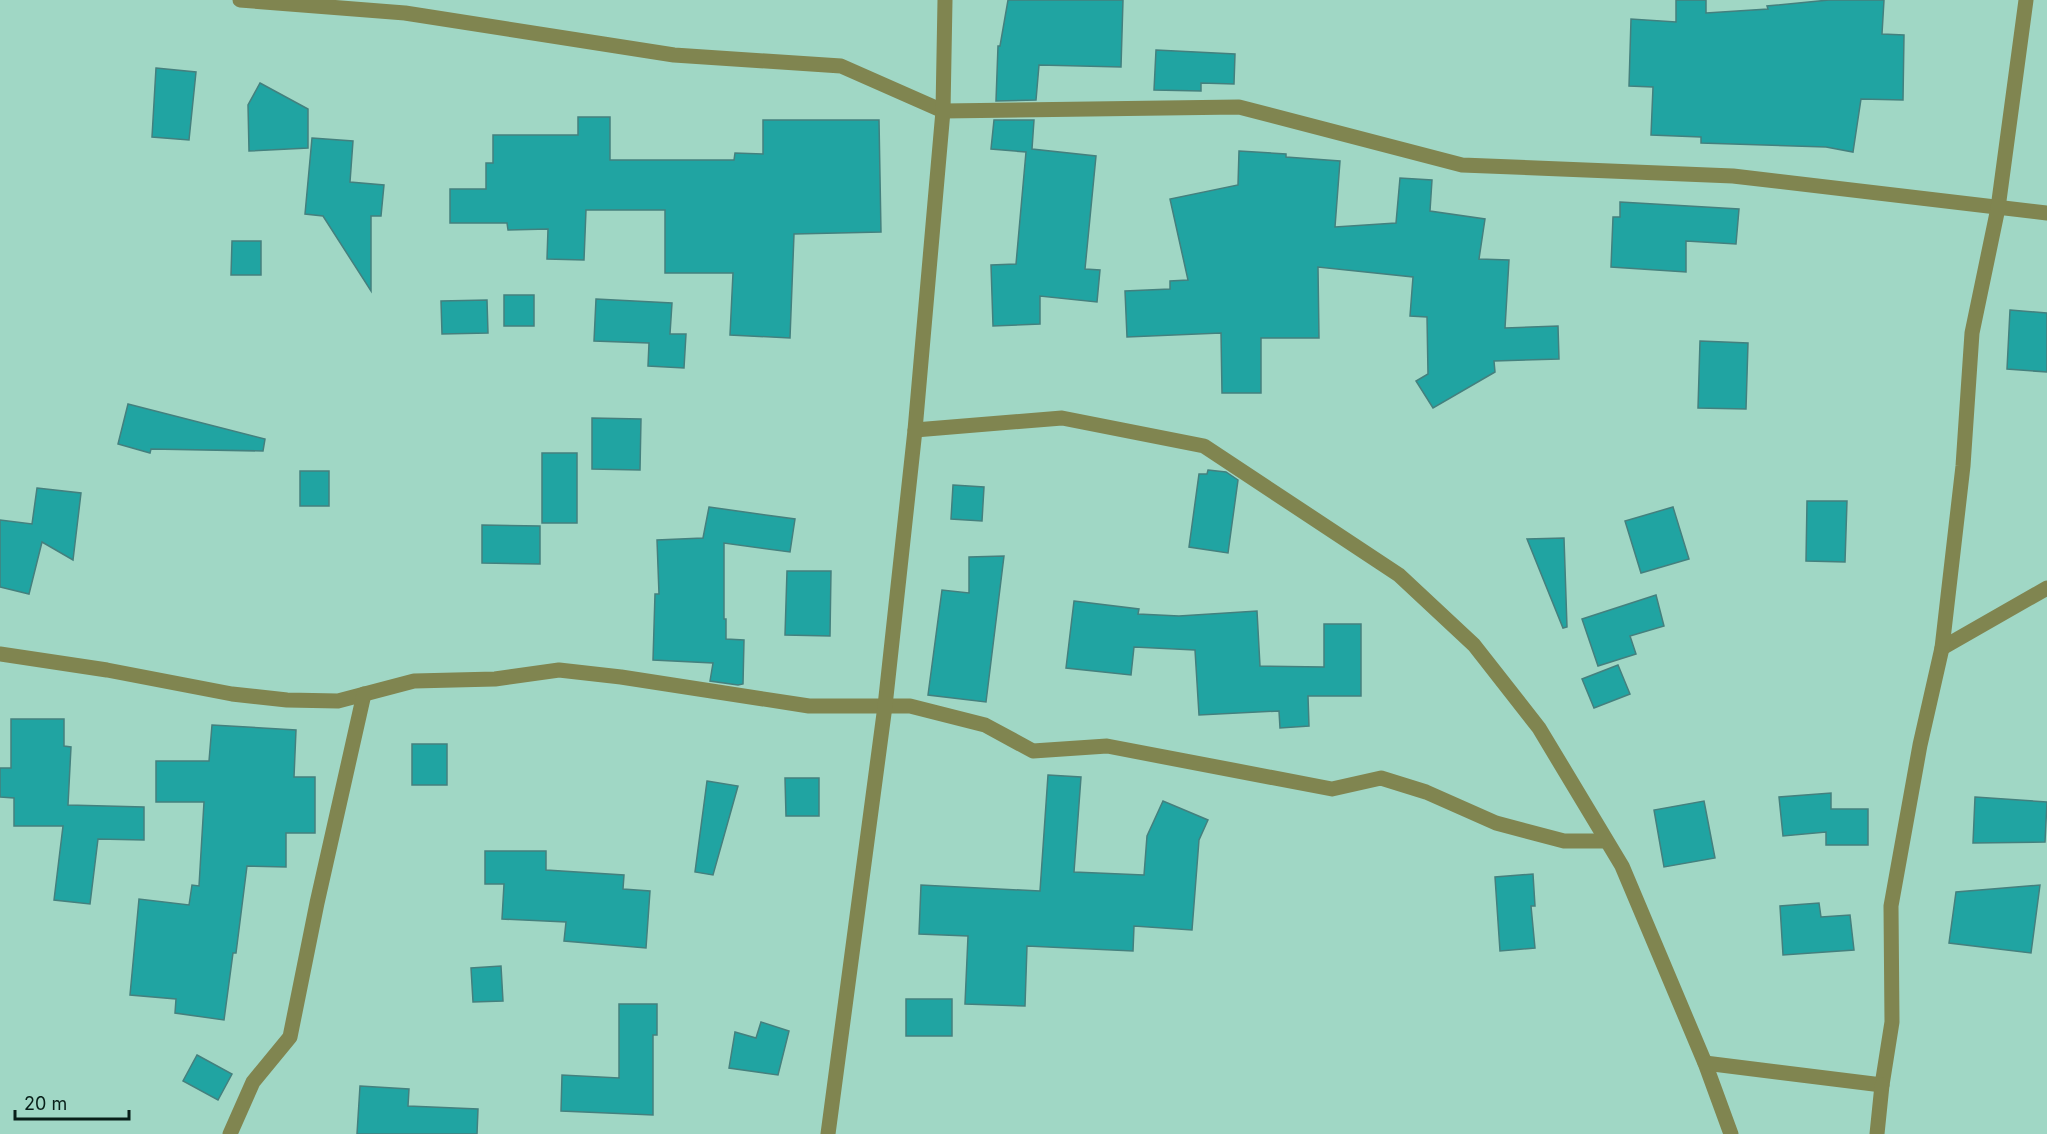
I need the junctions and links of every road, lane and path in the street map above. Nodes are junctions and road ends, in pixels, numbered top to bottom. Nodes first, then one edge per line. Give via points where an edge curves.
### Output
1 (240, 0) edge
2 (945, 0) edge
3 (2026, 0) edge
4 (943, 111) junction
5 (1998, 208) junction
6 (2047, 213) edge
7 (915, 430) junction
8 (2047, 588) edge
9 (1942, 648) junction
10 (0, 654) edge
11 (364, 694) junction
12 (885, 706) junction
13 (1606, 841) junction
14 (1705, 1063) junction
15 (1882, 1085) junction
16 (230, 1134) edge
17 (828, 1134) edge
18 (1731, 1134) edge
19 (1877, 1134) edge

1 - 4 street via 405,13 674,55 841,66
2 - 4 street
3 - 5 street
4 - 5 street via 1239,107 1462,165 1733,176
4 - 7 street
5 - 6 street
5 - 9 street via 1972,333 1963,466
7 - 12 street
7 - 13 street via 1062,418 1204,446 1399,575 1474,645 1539,728
8 - 9 street
9 - 15 street via 1891,906 1892,1022
10 - 11 street via 265,698 338,701
11 - 12 street via 414,681 495,679 559,670 809,706
11 - 16 street via 290,1037 253,1082
12 - 13 street via 910,706 985,725 1033,751 1107,746 1332,789 1381,778 1426,792 1496,823 1564,841
12 - 17 street
13 - 14 street via 1622,866
14 - 15 street
14 - 18 street
15 - 19 street

